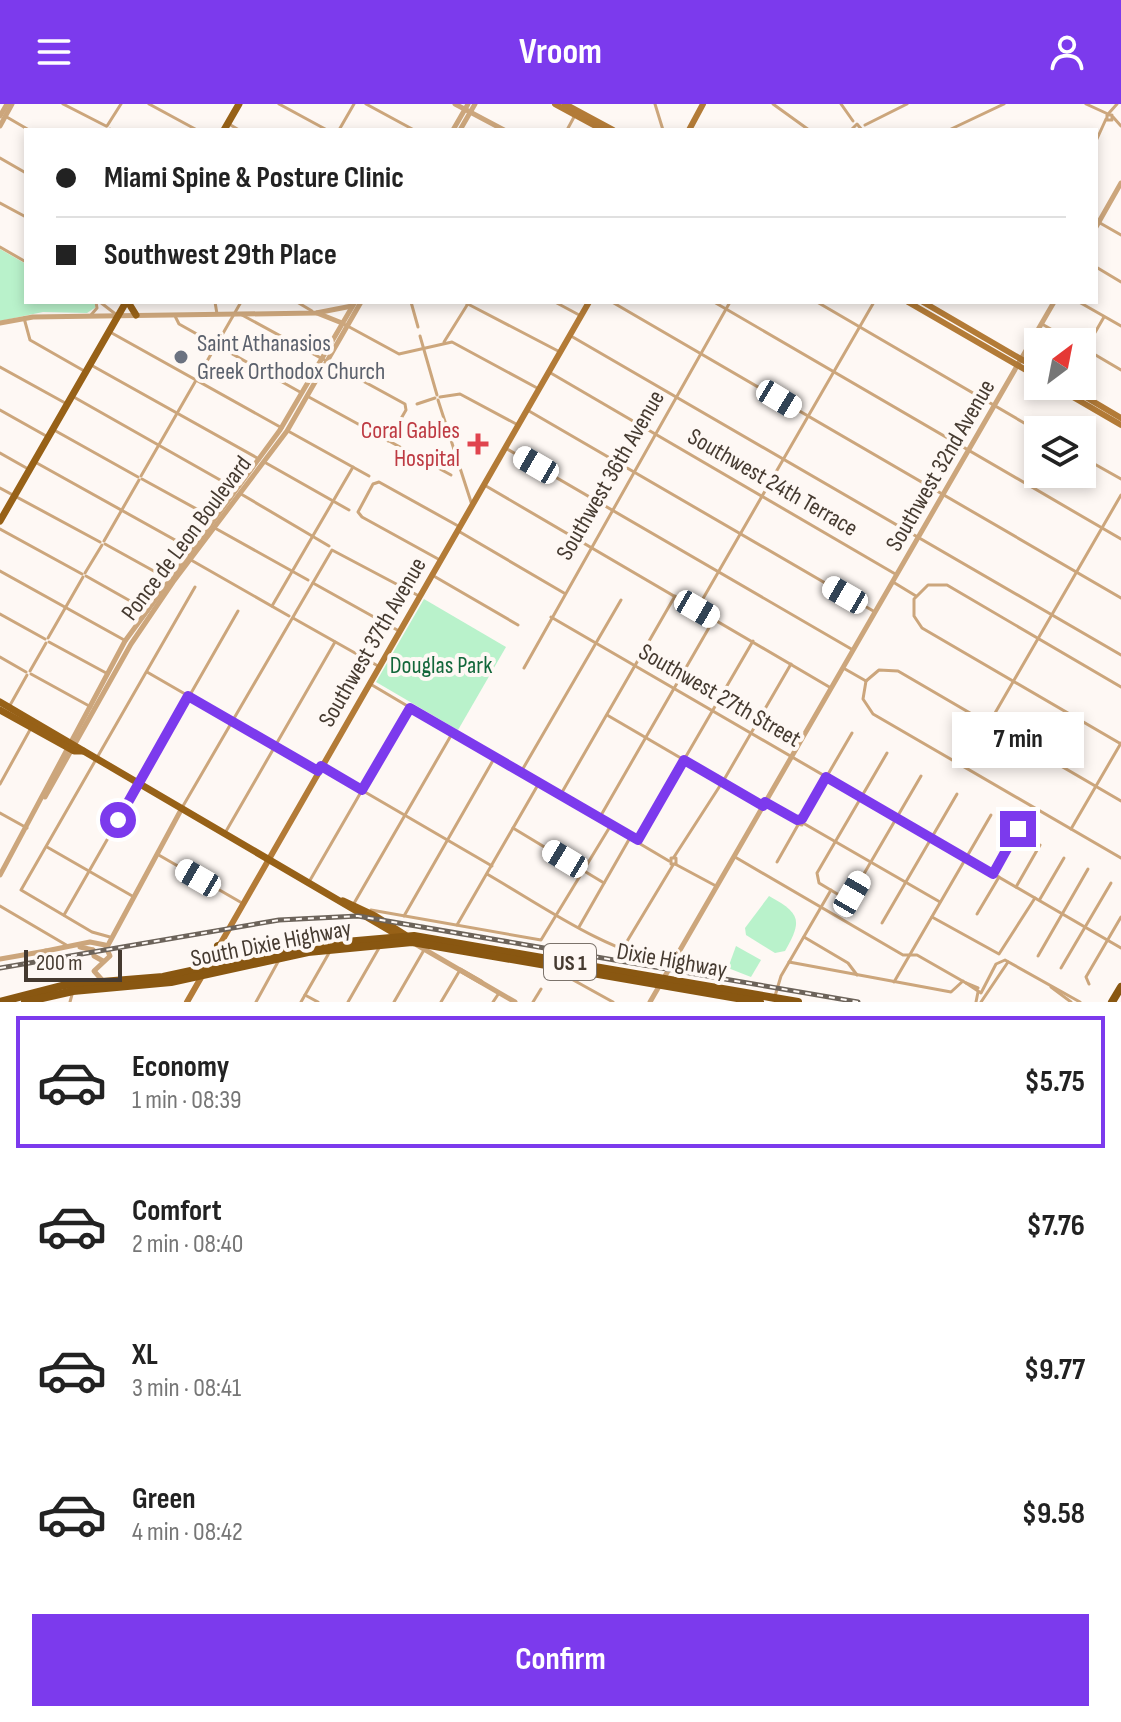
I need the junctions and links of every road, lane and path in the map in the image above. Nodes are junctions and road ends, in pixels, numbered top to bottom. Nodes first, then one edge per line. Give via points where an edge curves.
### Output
1 (10, 104) edge
2 (63, 104) edge
3 (121, 104) edge
4 (149, 104) edge
5 (239, 104) edge
6 (279, 104) edge
7 (354, 104) edge
8 (366, 104) edge
9 (455, 104) edge
10 (475, 104) edge
11 (555, 104) edge
12 (565, 104) edge
13 (583, 104) edge
14 (655, 104) edge
15 (703, 104) edge
16 (773, 104) edge
17 (841, 104) edge
18 (907, 104) edge
19 (1004, 104) edge
20 (1086, 104) edge
21 (1116, 106) edge
22 (468, 108) edge
23 (577, 113) junction
24 (2, 114) edge
25 (1109, 118) junction
26 (853, 121) dead end
27 (865, 125) dead end
28 (1120, 125) edge
29 (0, 126) edge
30 (108, 127) edge
31 (226, 127) edge
32 (26, 128) edge
33 (193, 128) edge
34 (323, 128) edge
35 (340, 128) edge
36 (410, 128) edge
37 (454, 128) edge
38 (461, 128) edge
39 (501, 128) edge
40 (568, 128) edge
41 (600, 128) edge
42 (609, 128) edge
43 (662, 128) edge
44 (690, 128) edge
45 (806, 128) edge
46 (953, 128) edge
47 (1098, 137) edge
48 (0, 158) edge
49 (24, 172) edge
50 (1120, 186) edge
51 (0, 203) edge
52 (24, 216) edge
53 (1098, 223) edge
54 (1098, 225) edge
55 (1121, 235) edge
56 (0, 247) edge
57 (24, 261) edge
58 (1098, 268) edge
59 (1121, 282) edge
60 (98, 304) edge
61 (101, 304) edge
62 (126, 304) edge
63 (128, 304) edge
64 (215, 304) edge
65 (240, 304) edge
66 (300, 304) edge
67 (354, 304) edge
68 (360, 304) edge
69 (412, 304) edge
70 (469, 304) edge
71 (559, 304) edge
72 (588, 304) edge
73 (615, 304) edge
74 (717, 304) edge
75 (729, 304) edge
76 (820, 304) edge
77 (873, 304) edge
78 (1053, 304) edge
79 (1082, 304) edge
80 (925, 305) edge
81 (726, 309) junction
82 (260, 313) junction
83 (316, 313) junction
84 (217, 314) junction
85 (237, 314) junction
86 (91, 315) junction
87 (102, 315) junction
88 (136, 315) junction
89 (175, 315) junction
90 (118, 316) junction
91 (581, 316) junction
92 (1104, 317) junction
93 (24, 318) junction
94 (0, 323) edge
95 (1042, 324) junction
96 (344, 325) junction
97 (263, 326) junction
98 (1121, 326) edge
99 (418, 327) dead end
100 (859, 327) junction
101 (1049, 328) edge
102 (1096, 329) edge
103 (110, 331) junction
104 (570, 335) junction
105 (420, 336) dead end
106 (448, 339) junction
107 (216, 345) junction
108 (424, 349) junction
109 (560, 352) junction
110 (700, 353) junction
111 (1096, 355) edge
112 (325, 360) junction
113 (1020, 362) junction
114 (1024, 364) edge
115 (1024, 365) edge
116 (0, 367) edge
117 (88, 368) junction
118 (1121, 370) edge
119 (834, 371) junction
120 (549, 372) junction
121 (196, 380) junction
122 (539, 389) junction
123 (305, 395) junction
124 (676, 396) junction
125 (438, 397) junction
126 (69, 400) junction
127 (1084, 400) edge
128 (1088, 400) edge
129 (417, 404) dead end
130 (995, 406) junction
131 (0, 410) edge
132 (527, 410) junction
133 (177, 413) junction
134 (808, 416) junction
135 (1121, 418) edge
136 (1024, 423) edge
137 (518, 425) junction
138 (1121, 425) edge
139 (285, 429) junction
140 (50, 433) junction
141 (654, 434) junction
142 (388, 441) junction
143 (159, 445) junction
144 (505, 448) junction
145 (969, 450) junction
146 (0, 453) edge
147 (783, 459) junction
148 (263, 461) junction
149 (1096, 465) edge
150 (32, 466) junction
151 (353, 467) junction
152 (632, 471) junction
153 (451, 475) dead end
154 (369, 476) dead end
155 (140, 478) junction
156 (1121, 479) edge
157 (483, 485) junction
158 (0, 488) edge
159 (240, 492) junction
160 (943, 495) junction
161 (1121, 495) edge
162 (15, 496) junction
163 (762, 496) junction
164 (333, 501) junction
165 (472, 505) junction
166 (611, 509) junction
167 (122, 510) junction
168 (349, 510) dead end
169 (1, 519) edge
170 (215, 524) junction
171 (1102, 528) junction
172 (0, 529) edge
173 (458, 529) junction
174 (740, 534) junction
175 (313, 536) junction
176 (919, 538) junction
177 (1121, 539) edge
178 (103, 543) junction
179 (589, 547) junction
180 (331, 548) junction
181 (193, 550) junction
182 (187, 558) junction
183 (440, 560) junction
184 (0, 571) edge
185 (292, 571) junction
186 (718, 572) junction
187 (1076, 572) junction
188 (84, 575) junction
189 (432, 575) junction
190 (897, 575) junction
191 (170, 580) junction
192 (308, 580) dead end
193 (893, 582) junction
194 (313, 583) junction
195 (195, 587) dead end
196 (564, 593) junction
197 (419, 596) junction
198 (675, 596) junction
199 (916, 596) junction
200 (1121, 598) edge
201 (621, 600) dead end
202 (272, 606) junction
203 (66, 608) junction
204 (697, 609) junction
205 (148, 611) junction
206 (238, 611) dead end
207 (875, 612) junction
208 (0, 614) edge
209 (1052, 615) junction
210 (291, 617) junction
211 (551, 617) junction
212 (714, 619) junction
213 (518, 625) dead end
214 (399, 631) junction
215 (1038, 638) junction
216 (47, 640) junction
217 (753, 641) junction
218 (128, 642) junction
219 (335, 642) junction
220 (596, 643) junction
221 (853, 650) junction
222 (1121, 655) edge
223 (0, 657) edge
224 (791, 664) junction
225 (378, 666) junction
226 (635, 666) junction
227 (524, 668) dead end
228 (843, 668) junction
229 (147, 672) junction
230 (28, 673) junction
231 (109, 674) junction
232 (866, 681) junction
233 (1013, 681) junction
234 (369, 683) junction
235 (1121, 687) edge
236 (831, 688) junction
237 (673, 689) junction
238 (188, 696) junction
239 (0, 702) edge
240 (91, 707) junction
241 (4, 708) edge
242 (410, 708) junction
243 (712, 711) junction
244 (607, 715) junction
245 (231, 721) junction
246 (989, 724) junction
247 (31, 728) junction
248 (453, 732) junction
249 (852, 733) dead end
250 (751, 734) junction
251 (646, 737) junction
252 (1121, 743) edge
253 (275, 746) junction
254 (75, 747) junction
255 (887, 753) dead end
256 (495, 757) junction
257 (791, 757) junction
258 (96, 758) junction
259 (684, 760) junction
260 (964, 767) junction
261 (320, 768) junction
262 (521, 772) junction
263 (921, 776) dead end
264 (826, 777) junction
265 (723, 782) junction
266 (138, 783) junction
267 (539, 783) junction
268 (0, 784) edge
269 (1096, 787) junction
270 (362, 790) junction
271 (957, 794) dead end
272 (560, 795) junction
273 (861, 797) junction
274 (1121, 801) edge
275 (764, 804) junction
276 (182, 808) junction
277 (0, 813) edge
278 (405, 815) junction
279 (991, 815) dead end
280 (599, 818) junction
281 (896, 818) junction
282 (800, 822) junction
283 (611, 825) junction
284 (27, 828) junction
285 (513, 828) junction
286 (1018, 829) dead end
287 (1071, 829) junction
288 (225, 833) junction
289 (631, 836) junction
290 (931, 838) junction
291 (448, 840) junction
292 (638, 840) junction
293 (835, 842) junction
294 (1040, 845) dead end
295 (46, 846) junction
296 (157, 854) junction
297 (734, 856) junction
298 (268, 858) junction
299 (966, 858) junction
300 (1064, 858) dead end
301 (1121, 858) edge
302 (674, 860) junction
303 (777, 862) dead end
304 (871, 862) junction
305 (492, 866) junction
306 (1088, 869) dead end
307 (584, 870) junction
308 (89, 872) junction
309 (487, 874) junction
310 (993, 874) junction
311 (0, 876) edge
312 (999, 877) junction
313 (309, 882) junction
314 (604, 883) junction
315 (906, 883) junction
316 (1111, 883) dead end
317 (716, 886) junction
318 (1016, 887) junction
319 (831, 890) junction
320 (134, 897) junction
321 (1037, 899) junction
322 (341, 901) junction
323 (940, 902) junction
324 (242, 903) junction
325 (353, 905) junction
326 (0, 906) edge
327 (821, 907) junction
328 (365, 910) junction
329 (1062, 913) junction
330 (977, 914) dead end
331 (64, 915) junction
332 (558, 915) junction
333 (404, 916) junction
334 (932, 917) junction
335 (1121, 917) edge
336 (882, 923) dead end
337 (118, 924) junction
338 (457, 926) junction
339 (579, 927) junction
340 (1085, 927) junction
341 (92, 932) junction
342 (53, 936) junction
343 (110, 937) junction
344 (804, 937) junction
345 (405, 938) junction
346 (1108, 940) junction
347 (90, 942) junction
348 (381, 944) junction
349 (103, 945) junction
350 (68, 946) junction
351 (218, 946) junction
352 (332, 946) junction
353 (443, 946) junction
354 (53, 948) junction
355 (623, 948) junction
356 (1121, 948) edge
357 (424, 949) junction
358 (93, 950) junction
359 (46, 951) junction
360 (282, 953) junction
361 (910, 955) junction
362 (1038, 956) dead end
363 (440, 958) junction
364 (0, 959) edge
365 (103, 961) junction
366 (232, 961) junction
367 (789, 962) junction
368 (1009, 962) junction
369 (672, 964) junction
370 (1061, 968) dead end
371 (460, 970) junction
372 (204, 971) junction
373 (565, 971) junction
374 (857, 975) junction
375 (104, 981) junction
376 (662, 981) junction
377 (894, 982) junction
378 (964, 982) junction
379 (1089, 984) dead end
380 (1051, 987) junction
381 (1121, 987) edge
382 (541, 989) dead end
383 (978, 990) junction
384 (73, 991) junction
385 (499, 993) junction
386 (305, 995) junction
387 (775, 998) junction
388 (0, 1002) edge
389 (25, 1002) edge
390 (70, 1002) edge
391 (187, 1002) edge
392 (256, 1002) edge
393 (301, 1002) edge
394 (318, 1002) edge
395 (348, 1002) edge
396 (394, 1002) edge
397 (441, 1002) edge
398 (493, 1002) edge
399 (515, 1002) edge
400 (533, 1002) edge
401 (613, 1002) edge
402 (650, 1002) edge
403 (760, 1002) edge
404 (798, 1002) edge
405 (979, 1002) edge
406 (1071, 1002) edge
407 (1080, 1002) edge
408 (1112, 1002) edge

1 - 24 street
2 - 30 street
3 - 30 street
4 - 33 street
5 - 31 main road
6 - 34 street
7 - 35 street
8 - 36 street
9 - 22 street
10 - 22 street
11 - 23 main road
12 - 23 main road
13 - 23 street
14 - 43 street
15 - 44 main road
16 - 45 street
17 - 26 street
18 - 27 street
19 - 46 street
20 - 25 street
21 - 25 street
22 - 37 street
22 - 38 street
22 - 39 street
23 - 40 street
23 - 41 main road
23 - 42 main road
24 - 29 street
24 - 32 street
25 - 28 street
25 - 47 street
48 - 49 street
50 - 53 street
51 - 52 street
54 - 55 street
56 - 57 street
58 - 59 street
60 - 86 street
61 - 90 street
62 - 90 main road
63 - 88 main road
64 - 84 street
65 - 85 street
66 - 83 street
67 - 83 street
67 - 96 street, Ponce de Leon Boulevard
68 - 96 street, Ponce de Leon Boulevard
69 - 99 street
70 - 106 street
70 - 109 street
71 - 91 street
72 - 91 main road, Southwest 37th Avenue
73 - 110 street
74 - 81 street
75 - 81 street, Southwest 36th Avenue
76 - 100 street
77 - 100 street
78 - 95 street, Southwest 32nd Avenue
79 - 92 street
80 - 113 main road
81 - 110 street, Southwest 36th Avenue
81 - 119 street
82 - 83 street
82 - 85 street
82 - 97 street
83 - 96 street
84 - 85 street
84 - 89 street
85 - 97 street
85 - 107 street
86 - 87 street
86 - 93 street
87 - 90 street
87 - 103 street
88 - 89 street
88 - 90 street
89 - 107 street via 177,322
90 - 103 main road
91 - 104 main road, Southwest 37th Avenue
92 - 98 street
92 - 102 street
93 - 94 street
93 - 117 street via 30,340
95 - 101 street
95 - 113 street, Southwest 32nd Avenue
96 - 108 street via 398,354
96 - 112 street, Ponce de Leon Boulevard
97 - 112 street
100 - 119 street
100 - 130 street
103 - 117 main road
103 - 121 street
104 - 109 main road, Southwest 37th Avenue
104 - 124 street
105 - 108 street
106 - 108 street
106 - 122 street
107 - 121 street
107 - 123 street
108 - 125 street
109 - 120 main road, Southwest 37th Avenue
110 - 124 street, Southwest 36th Avenue
110 - 134 street
111 - 118 street
112 - 123 street, Ponce de Leon Boulevard
112 - 142 street via 406,406
113 - 114 main road
113 - 115 main road
113 - 130 street, Southwest 32nd Avenue
116 - 126 street
117 - 126 main road
117 - 133 street
119 - 134 street
119 - 145 street
120 - 122 main road, Southwest 37th Avenue
120 - 141 street, Southwest 24th Terrace
121 - 133 street
121 - 139 street
122 - 132 main road, Southwest 37th Avenue
123 - 139 street, Ponce de Leon Boulevard
123 - 142 street
124 - 141 street, Southwest 36th Avenue
124 - 147 street
125 - 129 street
125 - 137 street via 459,394
125 - 165 street
126 - 140 main road
126 - 143 street
127 - 138 main road
128 - 135 main road
130 - 136 street
130 - 145 street, Southwest 32nd Avenue
131 - 140 street
132 - 137 main road, Southwest 37th Avenue
132 - 152 street
133 - 143 street
133 - 148 street
134 - 147 street
134 - 160 street
137 - 144 main road, Southwest 37th Avenue
139 - 148 street, Ponce de Leon Boulevard
139 - 151 street
140 - 150 main road
140 - 155 street
141 - 152 street, Southwest 36th Avenue
141 - 163 street, Southwest 24th Terrace
142 - 153 street
143 - 155 street
143 - 159 street
144 - 157 main road, Southwest 37th Avenue
144 - 166 street
145 - 160 street, Southwest 32nd Avenue
145 - 171 street
146 - 150 street
147 - 163 street
147 - 176 street
148 - 159 street, Ponce de Leon Boulevard
148 - 164 street
149 - 156 street
150 - 162 main road
150 - 167 street
151 - 154 street
151 - 164 street
152 - 166 street, Southwest 36th Avenue
152 - 174 street
155 - 167 street
155 - 170 street
157 - 165 main road, Southwest 37th Avenue
157 - 179 street
158 - 162 street
159 - 170 street, Ponce de Leon Boulevard
159 - 175 street
160 - 176 street, Southwest 32nd Avenue
160 - 187 street
161 - 171 street
162 - 169 main road
162 - 178 street
163 - 174 street
163 - 190 street, Southwest 24th Terrace
164 - 168 street
164 - 175 street
165 - 173 main road, Southwest 37th Avenue
166 - 179 street, Southwest 36th Avenue
166 - 186 street
167 - 178 street
167 - 181 street
170 - 181 street, Ponce de Leon Boulevard
170 - 185 street
171 - 177 street
171 - 187 street
172 - 188 street
173 - 183 main road, Southwest 37th Avenue
173 - 183 street via 376,482 358,512
173 - 196 street
174 - 186 street
174 - 207 street
175 - 180 street
175 - 185 street
176 - 190 street, Southwest 32nd Avenue
176 - 209 street
178 - 188 street
178 - 191 street
179 - 196 street, Southwest 36th Avenue
179 - 198 street
180 - 194 street
180 - 197 street
181 - 182 street, Ponce de Leon Boulevard
182 - 191 street, Ponce de Leon Boulevard
182 - 202 street
183 - 189 main road, Southwest 37th Avenue
184 - 203 street
185 - 192 street
185 - 202 street
186 - 204 street
186 - 221 street
187 - 200 street
187 - 209 street
188 - 203 street
188 - 205 street
189 - 197 main road, Southwest 37th Avenue
189 - 213 street
190 - 193 street, Southwest 32nd Avenue
191 - 205 street, Ponce de Leon Boulevard
193 - 199 street
193 - 207 street, Southwest 32nd Avenue
194 - 210 street
194 - 214 street
195 - 229 street
196 - 211 street, Southwest 36th Avenue
197 - 214 main road, Southwest 37th Avenue
198 - 204 street
198 - 226 street
199 - 215 street via 930,584 945,585
199 - 233 street via 913,612 921,626
201 - 220 street
202 - 210 street
203 - 216 street
203 - 218 street
204 - 212 street
205 - 218 street, Ponce de Leon Boulevard
206 - 238 street
207 - 221 street, Southwest 32nd Avenue
208 - 216 street
209 - 215 street
209 - 222 street
210 - 219 street
210 - 245 street
211 - 220 street, Southwest 27th Street
211 - 227 street, Southwest 36th Avenue
212 - 217 street
212 - 237 street
214 - 225 main road, Southwest 37th Avenue
215 - 233 street
215 - 235 street
216 - 230 street
216 - 231 street
217 - 224 street
217 - 243 street
218 - 231 street, Ponce de Leon Boulevard
219 - 225 street
219 - 253 street
220 - 226 street, Southwest 27th Street
220 - 262 street
221 - 228 street, Southwest 32nd Avenue
223 - 230 street
224 - 236 street
224 - 250 street
225 - 234 main road, Southwest 37th Avenue
226 - 237 street, Southwest 27th Street
226 - 244 street
228 - 232 street
228 - 236 street, Southwest 32nd Avenue
229 - 238 street
229 - 258 street
230 - 240 street
230 - 241 street
231 - 240 street, Ponce de Leon Boulevard
232 - 246 street via 878,670 895,670
232 - 260 street via 863,699 871,712
233 - 246 street
233 - 252 street
234 - 242 street
234 - 261 main road, Southwest 37th Avenue
236 - 257 street, Southwest 32nd Avenue
237 - 243 street, Southwest 27th Street
237 - 251 street
238 - 245 street
238 - 266 street
239 - 241 main road
240 - 254 street, Ponce de Leon Boulevard
241 - 247 main road
241 - 254 main road
242 - 248 street
242 - 270 street
243 - 250 street, Southwest 27th Street
243 - 259 street
244 - 251 street
244 - 272 street
245 - 253 street
245 - 276 street
246 - 260 street
246 - 269 street
247 - 254 main road
247 - 268 street
248 - 256 street
248 - 278 street
249 - 264 street
250 - 257 street, Southwest 27th Street
250 - 265 street
251 - 259 street
251 - 280 street
252 - 269 street
253 - 261 street
253 - 288 street
254 - 258 main road
254 - 284 street, Ponce de Leon Boulevard
255 - 273 street
256 - 262 street
256 - 291 street
257 - 264 street, Southwest 27th Street
257 - 275 street, Southwest 32nd Avenue
258 - 266 main road
258 - 295 street
259 - 265 street
259 - 292 street
260 - 287 street
261 - 270 street
261 - 298 main road, Southwest 37th Avenue
262 - 267 street
263 - 281 street
264 - 273 street, Southwest 27th Street
264 - 282 street
265 - 275 street
265 - 302 street
266 - 276 main road
266 - 308 street
267 - 272 street
267 - 285 street
269 - 274 street
269 - 287 street
270 - 278 street
270 - 313 street
271 - 290 street
272 - 280 street
273 - 281 street, Southwest 27th Street
273 - 293 street
275 - 282 street
275 - 297 street, Southwest 32nd Avenue
276 - 288 main road
276 - 296 street
277 - 284 street
278 - 291 street
278 - 325 street
279 - 299 street
280 - 283 street
281 - 290 street, Southwest 27th Street
281 - 304 street
282 - 293 street
282 - 303 street
283 - 289 street
283 - 307 street
284 - 311 street, Ponce de Leon Boulevard
285 - 305 street
285 - 307 street
286 - 310 street
287 - 301 street
288 - 298 main road
289 - 292 street
289 - 314 street
290 - 299 street, Southwest 27th Street
290 - 315 street
291 - 305 street
291 - 333 street
292 - 302 street
293 - 304 street
293 - 319 street via 816,878
294 - 318 street
295 - 308 street
295 - 331 street via 21,890
296 - 320 street
296 - 324 street
297 - 317 street, Southwest 32nd Avenue
297 - 327 street
298 - 313 main road
298 - 324 main road, Southwest 37th Avenue
299 - 310 street, Southwest 27th Street
299 - 323 street
300 - 321 street
302 - 317 street
302 - 355 street
304 - 315 street
304 - 319 street via 849,898
305 - 309 street
306 - 329 street
307 - 314 street
307 - 332 street
308 - 320 street
308 - 331 street
309 - 332 street
309 - 338 street
310 - 312 street, Southwest 27th Street
312 - 318 street, Southwest 27th Street
312 - 330 street
313 - 322 main road
314 - 339 street
315 - 323 street
315 - 336 street
316 - 340 street
317 - 369 street, Southwest 32nd Avenue
318 - 321 street, Southwest 27th Street
319 - 327 street
320 - 337 street
321 - 329 street, Southwest 27th Street
321 - 334 street via 999,954
322 - 325 main road
322 - 345 main road
323 - 334 street
324 - 351 main road, Southwest 37th Avenue
325 - 328 main road
326 - 342 street
327 - 344 street
327 - 361 street
328 - 333 street
328 - 345 main road
329 - 340 street, Southwest 27th Street
329 - 362 street
331 - 341 street
332 - 338 street via 542,939
332 - 339 street
333 - 338 street
334 - 361 street
335 - 346 street
337 - 343 street
337 - 349 street
339 - 355 street
340 - 346 street, Southwest 27th Street
340 - 370 street
341 - 343 street
341 - 347 street
342 - 350 street
342 - 354 street
343 - 349 street
344 - 367 street
344 - 374 street via 848,963
345 - 348 highway, South Dixie Highway / US 1
345 - 352 highway, South Dixie Highway / US 1
345 - 353 highway, South Dixie Highway / US 1
345 - 357 street
345 - 376 highway, Dixie Highway / US 1 via 432,937
346 - 356 street, Southwest 27th Street
346 - 379 street via 1085,979
347 - 349 street
347 - 350 street
348 - 352 highway, South Dixie Highway / US 1
348 - 395 street
349 - 358 street
349 - 365 street via 110,956
350 - 354 street
351 - 366 highway
351 - 372 main road, Southwest 37th Avenue
352 - 360 highway, South Dixie Highway / US 1
352 - 386 street
353 - 363 highway
353 - 373 highway, South Dixie Highway / US 1
354 - 359 street
355 - 369 street
357 - 363 street
357 - 396 street
358 - 359 street via 86,946
358 - 365 street
359 - 364 street
360 - 366 highway, South Dixie Highway / US 1
360 - 372 highway, South Dixie Highway / US 1
360 - 392 street
361 - 377 street
361 - 378 street
363 - 371 street
365 - 375 street via 94,971
366 - 372 highway, South Dixie Highway / US 1
367 - 374 street
367 - 387 street
368 - 380 street
368 - 383 street via 1002,961
368 - 405 street
369 - 376 street, Southwest 32nd Avenue
371 - 385 street
371 - 397 street
372 - 375 highway, South Dixie Highway / US 1
372 - 384 highway, South Dixie Highway / US 1 via 154,985
372 - 391 main road, Southwest 37th Avenue
373 - 376 highway, South Dixie Highway / US 1
373 - 401 street
374 - 377 street
375 - 388 highway, South Dixie Highway / US 1 via 54,987
376 - 387 highway, Dixie Highway / US 1
376 - 402 street, Southwest 32nd Avenue
376 - 403 highway, South Dixie Highway / US 1
377 - 378 street via 952,992
378 - 383 street
380 - 406 street
380 - 407 street
381 - 408 highway
382 - 400 street
383 - 405 street
384 - 389 highway, South Dixie Highway / US 1
384 - 390 street
385 - 398 street
385 - 399 street
386 - 393 street
386 - 394 street
387 - 404 highway, Dixie Highway / US 1

